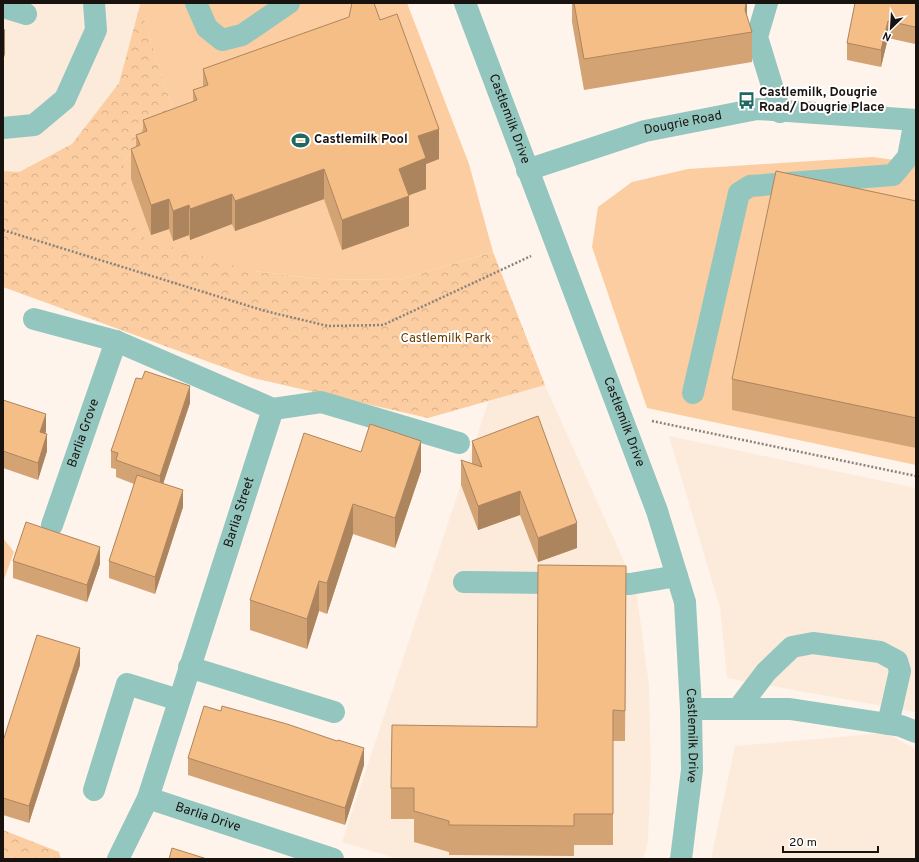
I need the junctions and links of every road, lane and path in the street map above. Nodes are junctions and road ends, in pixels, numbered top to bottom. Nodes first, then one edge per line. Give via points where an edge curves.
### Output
1 (94, 3) edge
2 (196, 3) edge
3 (289, 3) edge
4 (465, 3) edge
5 (766, 3) edge
6 (3, 7) edge
7 (26, 14) dead end
8 (780, 112) junction
9 (916, 120) edge
10 (3, 128) edge
11 (527, 170) junction
12 (3, 230) edge
13 (555, 245) junction
14 (34, 319) dead end
15 (116, 341) junction
16 (693, 392) dead end
17 (273, 410) junction
18 (620, 414) junction
19 (459, 442) dead end
20 (916, 476) edge
21 (52, 525) dead end
22 (677, 576) junction
23 (464, 582) dead end
24 (190, 667) junction
25 (179, 700) junction
26 (691, 709) junction
27 (738, 709) junction
28 (334, 712) dead end
29 (888, 724) junction
30 (916, 732) edge
31 (94, 790) dead end
32 (148, 798) junction
33 (118, 859) edge
34 (333, 859) edge
35 (681, 859) edge

1 - 10 street via 96,30 65,99 34,125
2 - 3 street via 207,28 222,40 242,35
4 - 11 street, Castlemilk Drive
5 - 8 street via 757,37
6 - 7 street
8 - 9 street, Dougrie Road
8 - 11 street, Dougrie Road via 757,109 646,130
9 - 16 street via 908,157 893,175 750,186 739,193
11 - 13 street, Castlemilk Drive
12 - 13 path via 265,312 328,326 382,325
13 - 18 street, Castlemilk Drive
14 - 15 street
15 - 17 street
15 - 21 street, Barlia Grove
17 - 19 street via 320,402
17 - 24 street, Barlia Street
18 - 20 path
18 - 22 street, Castlemilk Drive via 657,511
22 - 23 street via 630,584
22 - 26 street, Castlemilk Drive via 685,602
24 - 25 street, Barlia Street
24 - 28 street
25 - 31 street via 127,684
25 - 32 street, Barlia Street
26 - 27 street
26 - 35 street, Castlemilk Drive via 692,770
27 - 29 street via 790,709
27 - 29 street via 766,672 792,647 813,643 880,652 897,661 900,671
29 - 30 street
32 - 33 street
32 - 34 street, Barlia Drive

